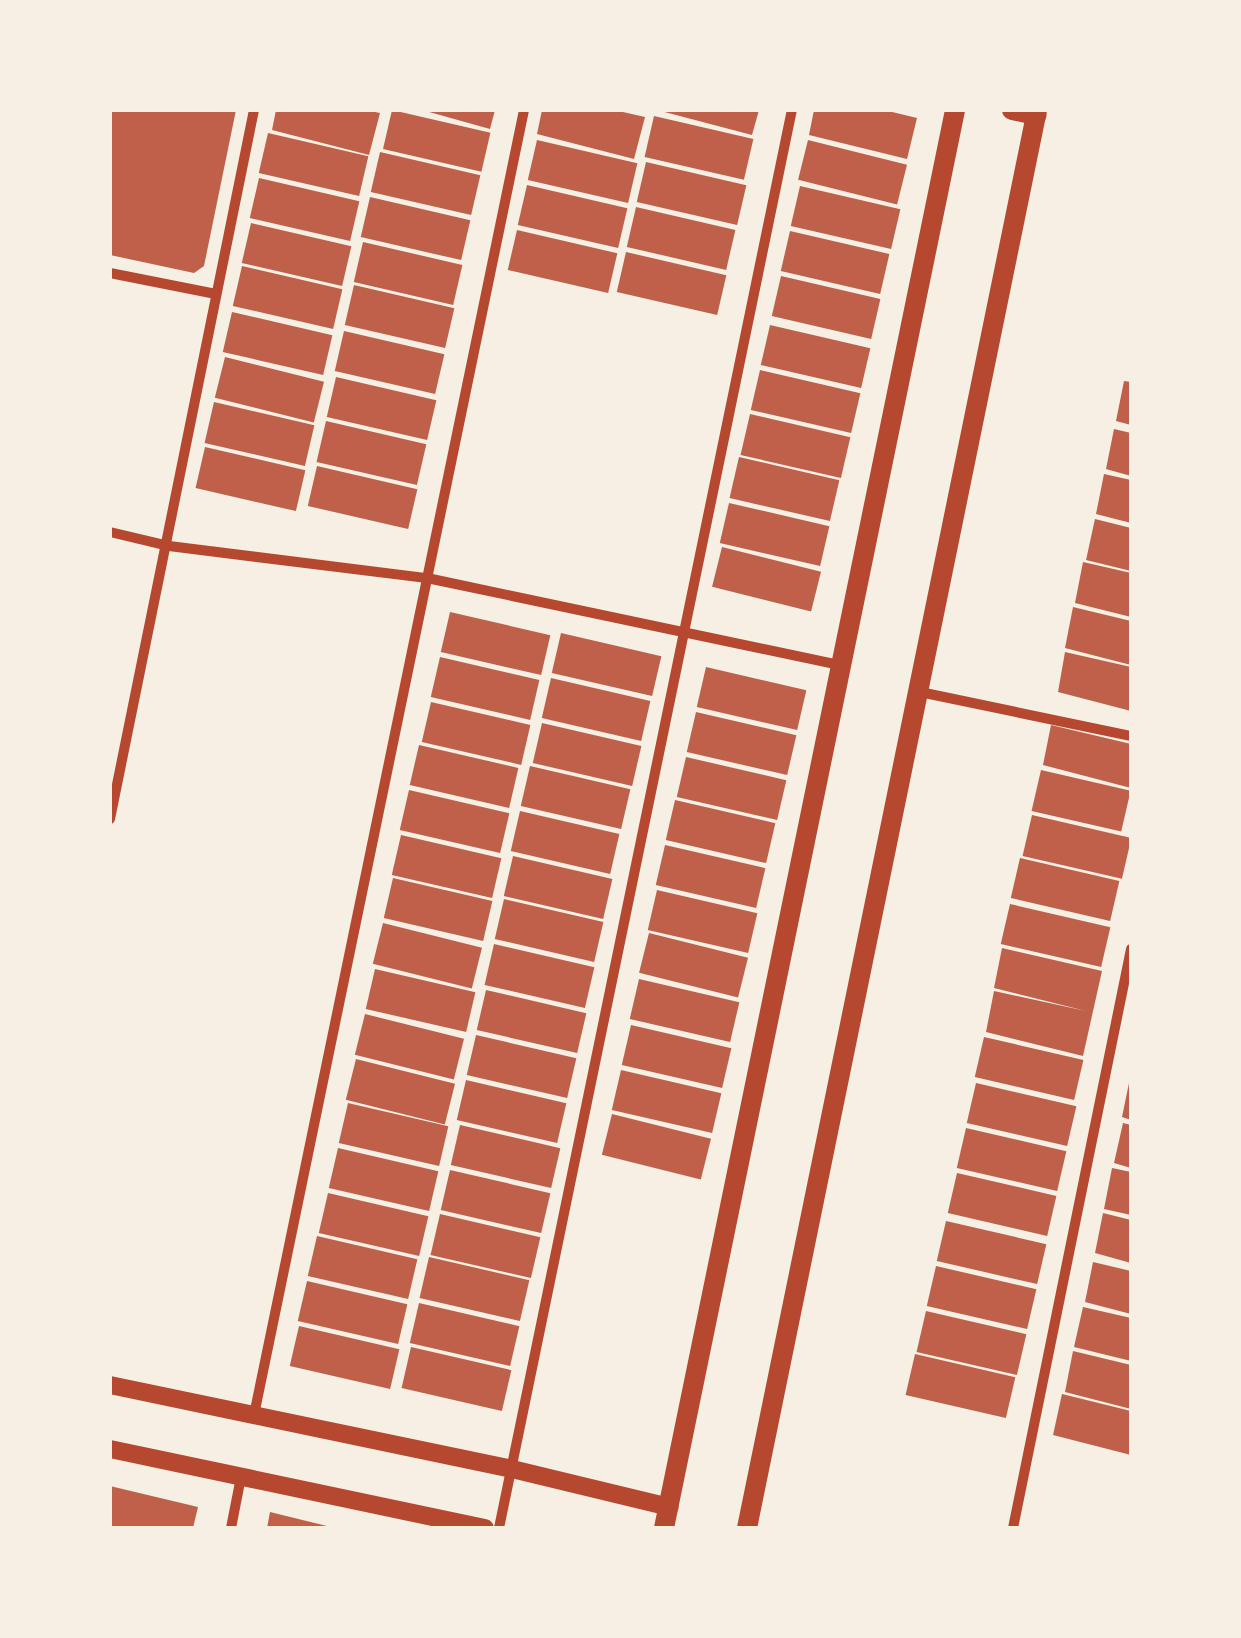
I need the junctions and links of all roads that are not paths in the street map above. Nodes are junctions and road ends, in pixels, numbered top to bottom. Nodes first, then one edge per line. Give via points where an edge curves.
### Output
1 (254, 110) edge
2 (524, 110) edge
3 (792, 110) edge
4 (955, 110) edge
5 (1012, 110) edge
6 (1037, 113) edge
7 (110, 273) edge
8 (216, 294) junction
9 (110, 532) edge
10 (169, 546) junction
11 (428, 578) junction
12 (685, 632) junction
13 (839, 665) junction
14 (920, 692) junction
15 (1131, 736) edge
16 (115, 775) edge
17 (110, 819) edge
18 (1131, 949) edge
19 (110, 1384) edge
20 (254, 1415) junction
21 (110, 1449) edge
22 (512, 1469) junction
23 (242, 1476) junction
24 (666, 1518) edge
25 (231, 1528) edge
26 (485, 1528) edge
27 (499, 1528) edge
28 (748, 1528) edge
29 (1013, 1528) edge

1 - 8 street
2 - 11 street
3 - 12 street
4 - 13 main road
5 - 6 main road
6 - 14 main road
7 - 8 street
8 - 10 street
9 - 10 street
10 - 11 street
10 - 16 street
11 - 12 street
11 - 20 street
12 - 13 street
12 - 22 street
13 - 24 main road
14 - 15 street
14 - 28 main road
16 - 17 street
18 - 29 street
19 - 20 street
20 - 22 street
21 - 23 street
22 - 24 street
22 - 27 street
23 - 25 street
23 - 26 street

